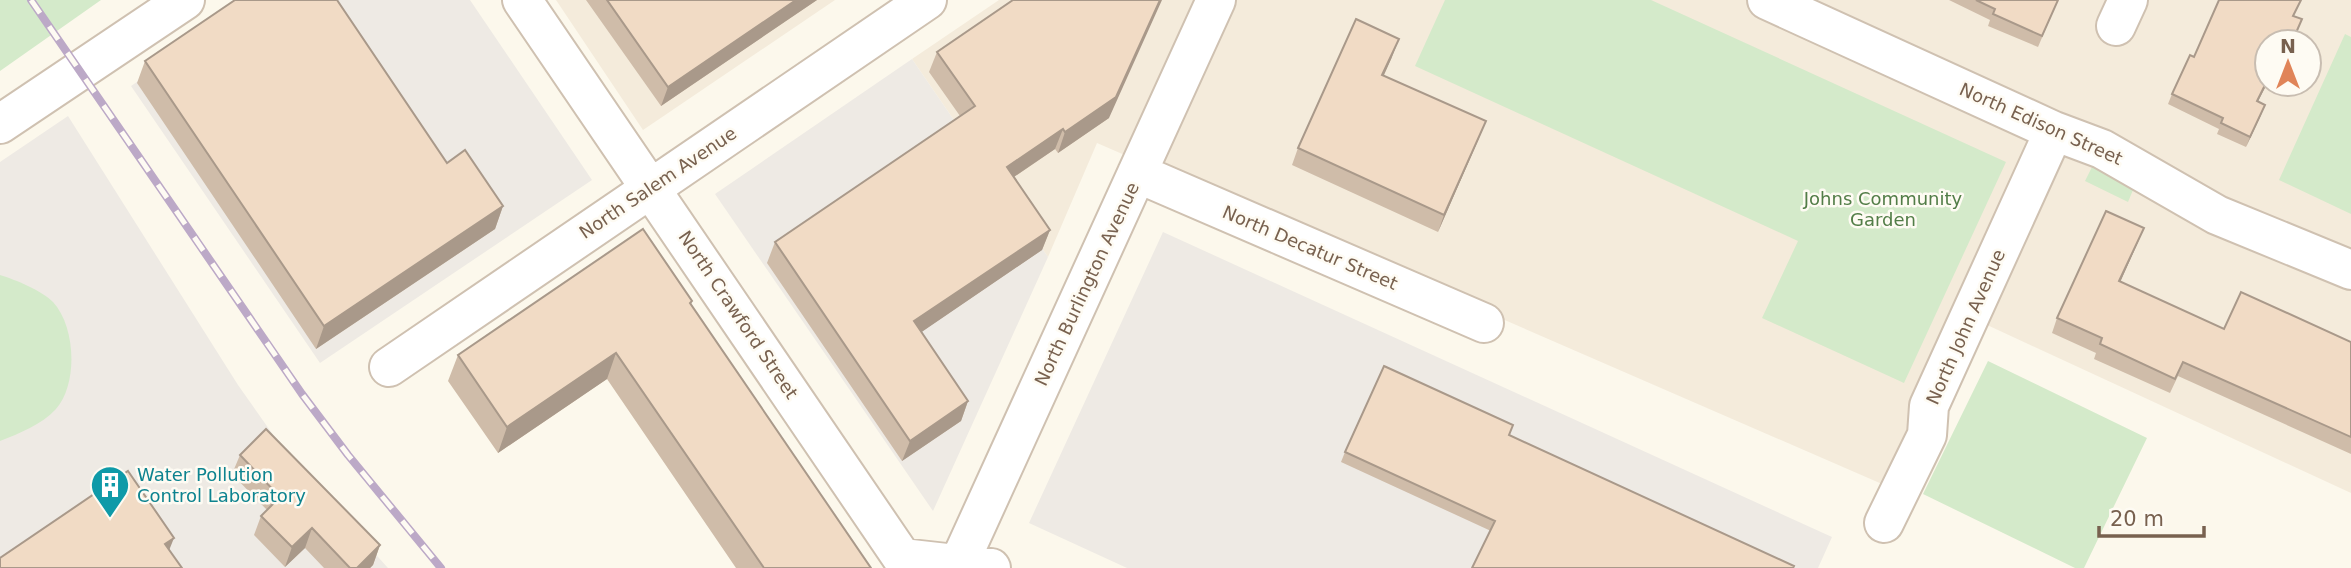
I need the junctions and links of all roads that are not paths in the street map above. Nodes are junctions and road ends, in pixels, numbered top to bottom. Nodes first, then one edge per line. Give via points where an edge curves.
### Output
1 (185, 0) edge
2 (522, 0) edge
3 (926, 0) edge
4 (1216, 0) edge
5 (1766, 0) edge
6 (0, 124) edge
7 (2054, 131) junction
8 (1137, 173) junction
9 (651, 187) junction
10 (2351, 270) edge
11 (1484, 323) dead end
12 (389, 367) dead end
13 (1884, 523) dead end
14 (969, 567) edge

1 - 6 street
2 - 9 street, North Crawford Street
3 - 9 street, North Salem Avenue
4 - 8 street, North Burlington Avenue
5 - 7 street, North Edison Street
7 - 10 street, North Edison Street via 2102,149 2217,215
7 - 13 street, North John Avenue via 1929,406 1927,435
8 - 11 street, North Decatur Street
8 - 14 street, North Burlington Avenue
9 - 12 street, North Salem Avenue
9 - 14 street, North Crawford Street via 902,558

